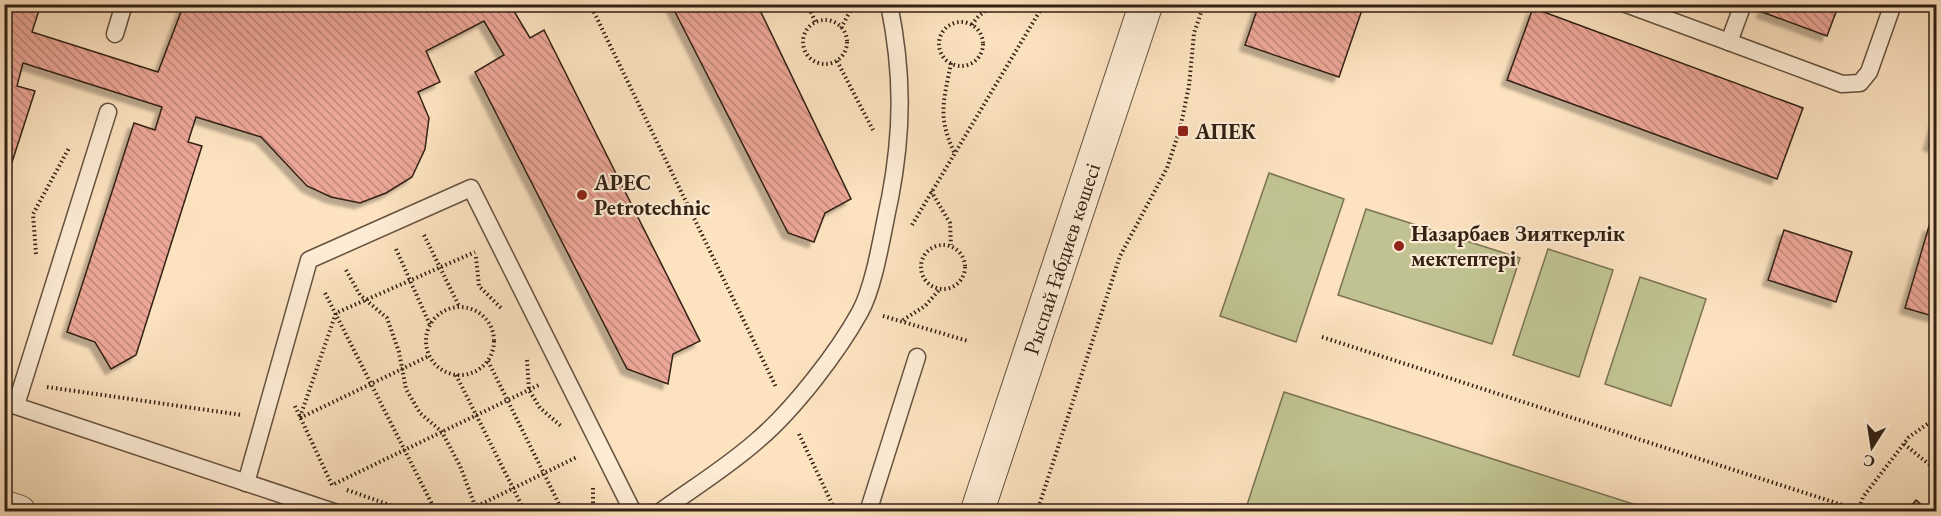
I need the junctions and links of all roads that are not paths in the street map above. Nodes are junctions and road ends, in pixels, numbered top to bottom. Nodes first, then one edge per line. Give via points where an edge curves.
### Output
1 (124, 4) edge
2 (889, 4) edge
3 (1146, 4) edge
4 (1626, 4) edge
5 (1743, 4) edge
6 (1893, 4) edge
7 (115, 34) dead end
8 (1729, 42) junction
9 (108, 112) dead end
10 (917, 357) dead end
11 (10, 403) edge
12 (246, 483) junction
13 (4, 507) edge
14 (19, 512) edge
15 (334, 512) edge
16 (633, 512) edge
17 (660, 512) edge
18 (868, 512) edge
19 (977, 512) edge

1 - 7 lane
2 - 17 lane via 899,50 902,112 880,246 861,310 834,353 760,439
3 - 19 street, Рыспай Ғабдиев көшесі
4 - 8 lane
5 - 8 lane
6 - 8 lane via 1869,72 1860,83 1842,84
9 - 11 lane via 23,383
10 - 18 lane
11 - 12 lane
12 - 15 lane
12 - 16 lane via 309,260 471,188
13 - 14 street

